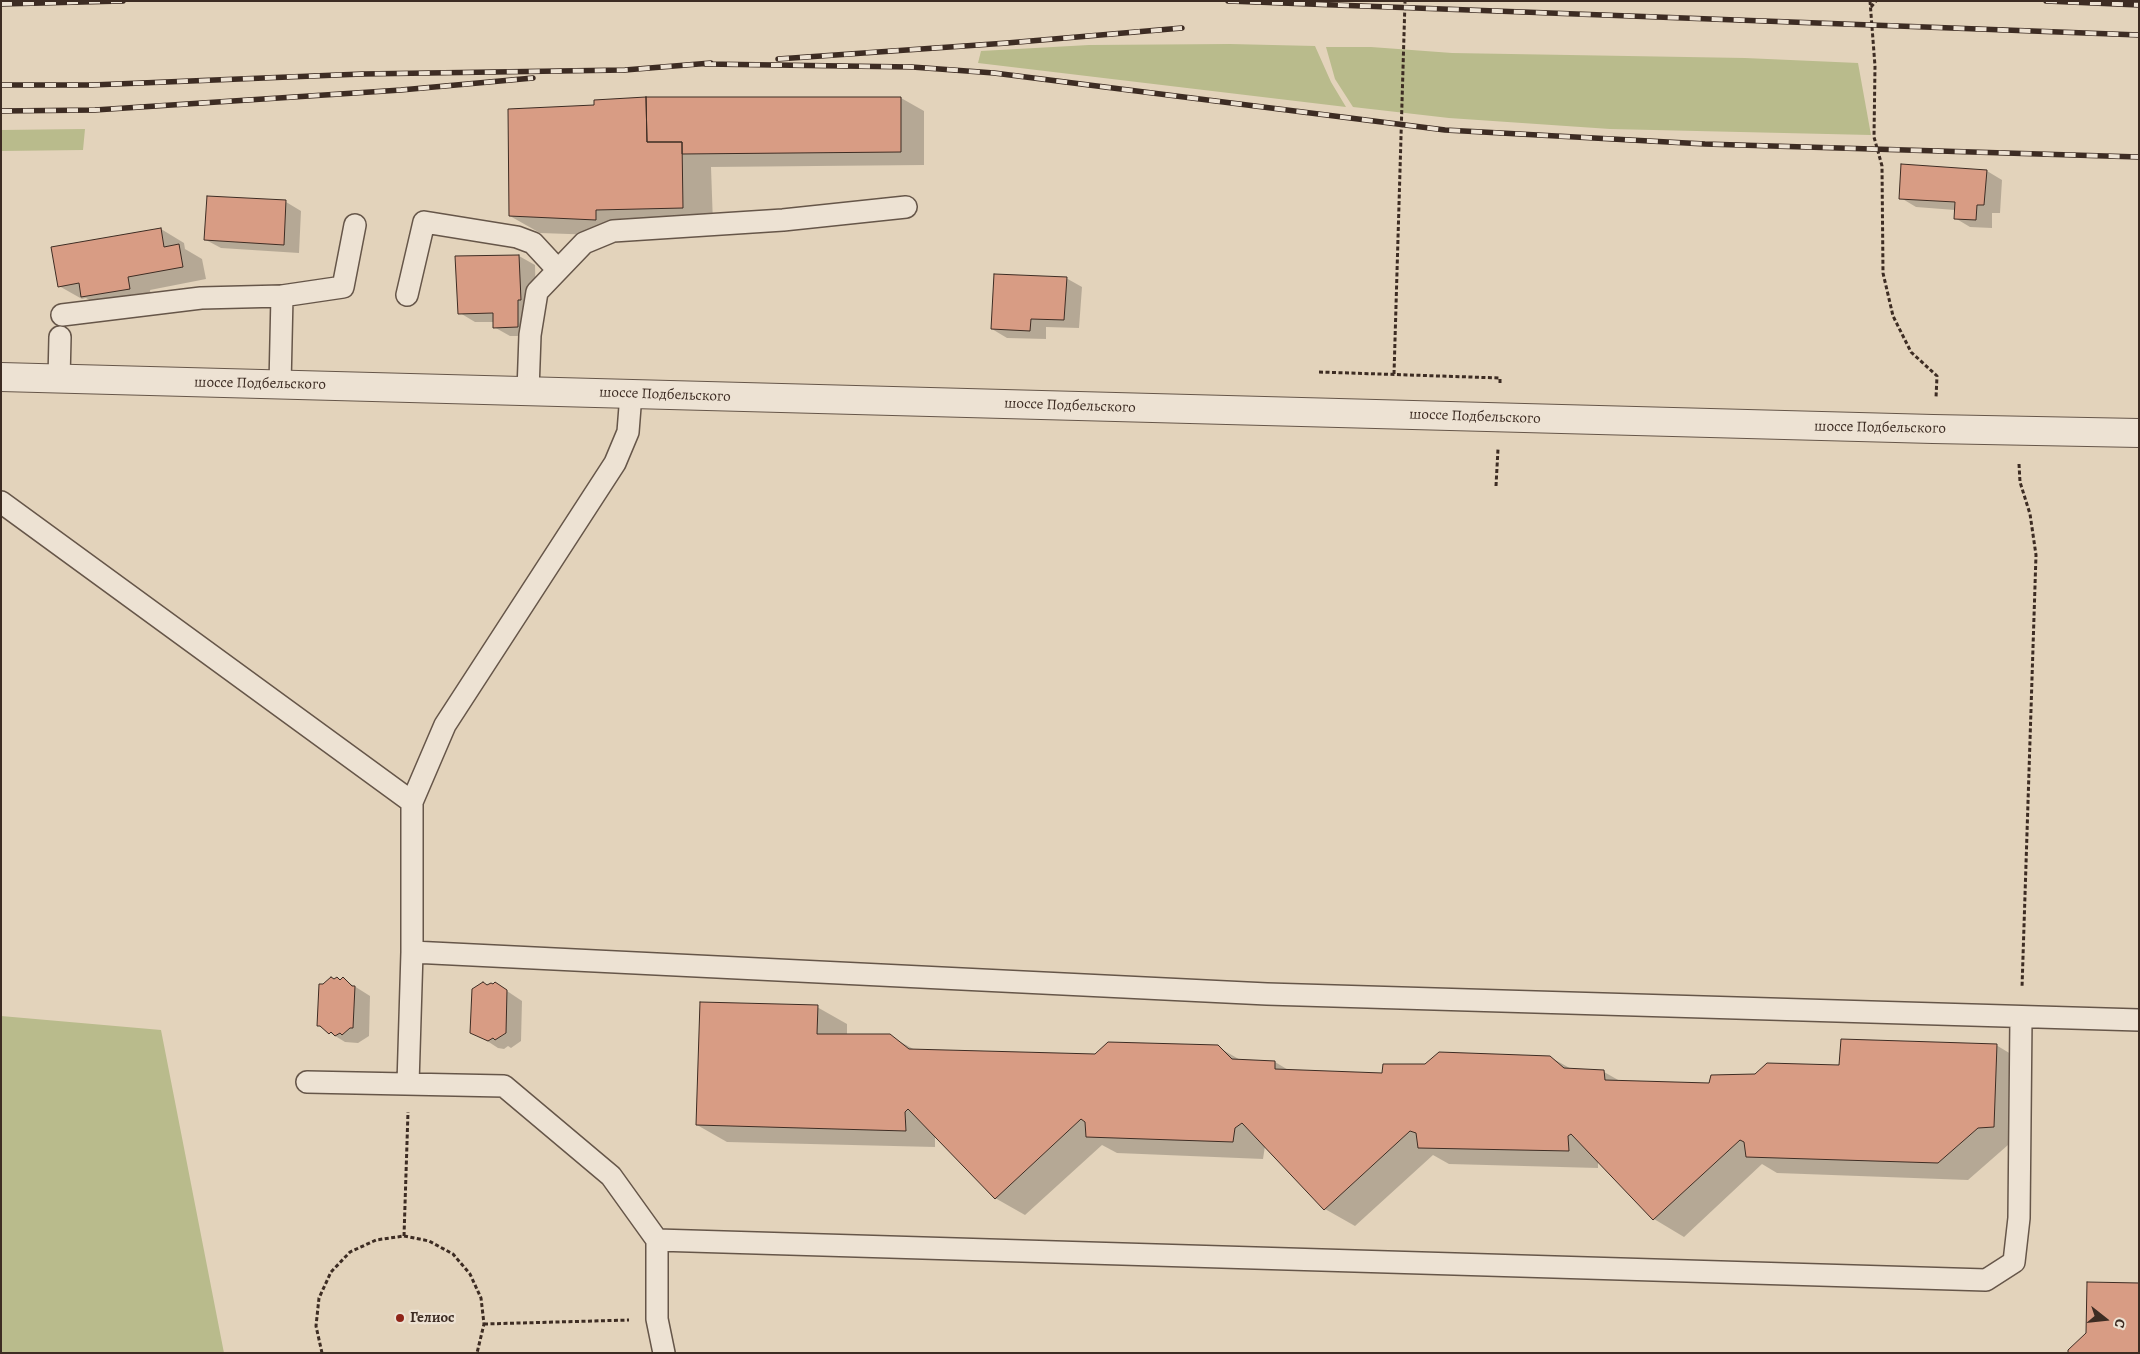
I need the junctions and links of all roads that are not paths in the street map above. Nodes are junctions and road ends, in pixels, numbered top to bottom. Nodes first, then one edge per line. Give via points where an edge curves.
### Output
1 (906, 207) dead end
2 (355, 225) dead end
3 (558, 270) junction
4 (407, 295) dead end
5 (282, 296) junction
6 (62, 315) dead end
7 (60, 337) dead end
8 (1, 377) edge
9 (59, 379) junction
10 (280, 385) junction
11 (528, 391) junction
12 (631, 394) junction
13 (2139, 433) edge
14 (1, 502) edge
15 (412, 802) junction
16 (412, 952) junction
17 (2021, 1018) junction
18 (2139, 1020) edge
19 (307, 1082) dead end
20 (408, 1084) junction
21 (657, 1240) junction
22 (664, 1353) edge

1 - 3 lane via 784,220 613,231 584,243
2 - 5 lane via 343,287
3 - 4 lane via 533,243 517,237 424,222
3 - 11 lane via 537,292 530,335
5 - 6 lane via 200,298
5 - 10 lane
7 - 9 lane
8 - 9 street, шоссе Подбельского
9 - 10 street, шоссе Подбельского
10 - 11 street, шоссе Подбельского
11 - 12 street, шоссе Подбельского
12 - 13 street, шоссе Подбельского
12 - 15 lane via 628,432 614,463 445,725
14 - 15 lane
15 - 16 lane
16 - 17 lane via 1268,994
16 - 20 lane
17 - 18 lane
17 - 21 lane via 2019,1218 2014,1262 1986,1280
19 - 20 lane
20 - 21 lane via 504,1086 611,1176
21 - 22 lane via 657,1319

